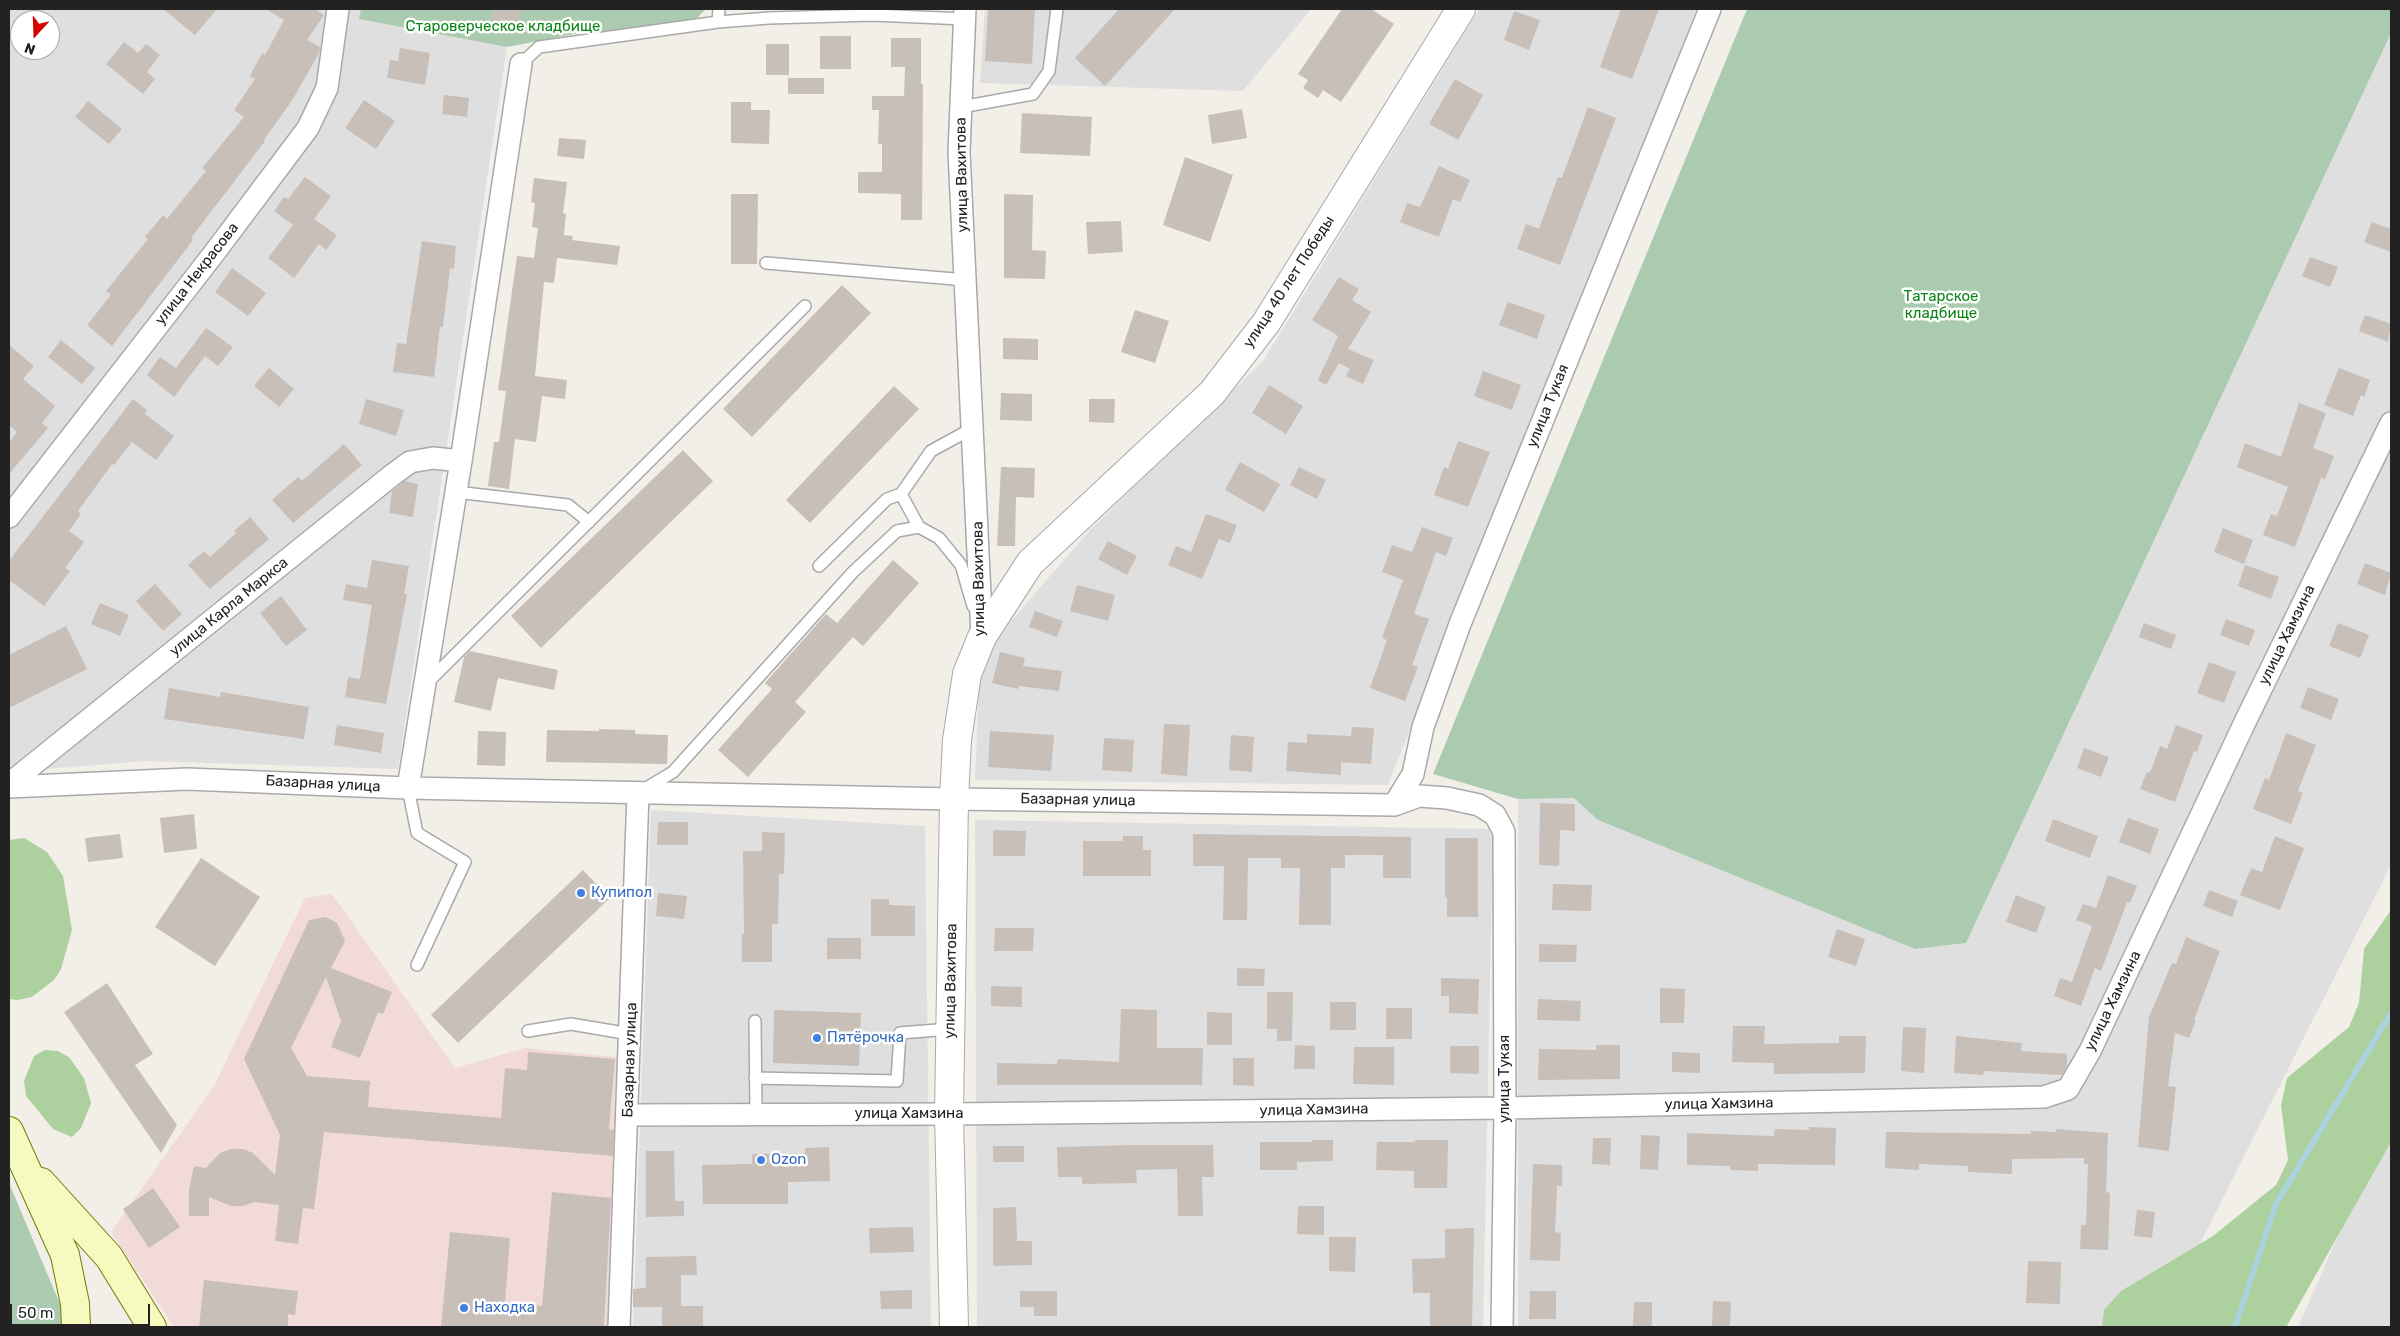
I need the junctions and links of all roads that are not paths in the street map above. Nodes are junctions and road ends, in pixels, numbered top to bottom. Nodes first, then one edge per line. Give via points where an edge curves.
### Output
1 (338, 9) edge
2 (719, 9) edge
3 (1057, 9) edge
4 (1710, 9) edge
5 (1457, 10) edge
6 (965, 14) edge
7 (718, 22) junction
8 (521, 64) joint
9 (961, 108) junction
10 (766, 263) dead end
11 (966, 280) junction
12 (805, 306) dead end
13 (2391, 423) edge
14 (973, 428) junction
15 (461, 461) junction
16 (456, 492) junction
17 (901, 494) junction
18 (9, 517) edge
19 (589, 522) junction
20 (919, 527) junction
21 (819, 566) dead end
22 (982, 637) junction
23 (423, 687) junction
24 (9, 786) edge
25 (408, 788) junction
26 (638, 793) junction
27 (954, 799) junction
28 (1394, 805) junction
29 (1504, 832) joint
30 (417, 965) dead end
31 (755, 1021) dead end
32 (950, 1029) junction
33 (528, 1031) dead end
34 (630, 1034) junction
35 (755, 1078) junction
36 (1505, 1108) junction
37 (949, 1114) junction
38 (628, 1115) junction
39 (756, 1115) junction
40 (9, 1131) edge
41 (24, 1164) junction
42 (76, 1327) edge
43 (152, 1327) edge
44 (619, 1327) edge
45 (954, 1327) edge
46 (1502, 1327) edge

1 - 18 street, улица Некрасова via 327,88 308,128
2 - 7 lane
3 - 9 lane via 1049,71 1033,94
4 - 28 street, улица Тукая via 1460,624 1423,727 1414,774
5 - 22 street, улица 40 лет Победы via 1266,323 1212,393 1030,563
6 - 7 lane
6 - 9 street, улица Вахитова
7 - 8 lane via 539,47
8 - 15 street
9 - 11 street, улица Вахитова via 959,152
10 - 11 lane
11 - 14 street, улица Вахитова
12 - 19 lane
13 - 36 street, улица Хамзина via 2090,1051 2068,1089 2044,1097
14 - 17 lane via 931,451
14 - 22 street, улица Вахитова
15 - 16 street
15 - 24 street, улица Карла Маркса via 433,458 410,462
16 - 19 lane via 568,506
16 - 23 street
17 - 20 lane
17 - 21 lane via 887,499
19 - 23 lane
20 - 22 lane via 939,538 961,565
20 - 26 lane via 897,531 877,549 672,772
22 - 27 street, улица Вахитова via 967,674 957,740
23 - 25 street
24 - 25 street, Базарная улица via 187,779
25 - 26 street, Базарная улица
25 - 30 lane via 417,832 465,862
26 - 27 street, Базарная улица
26 - 34 street, Базарная улица
27 - 28 street, Базарная улица
27 - 32 street, улица Вахитова
28 - 29 street, Базарная улица via 1419,796 1479,805 1495,815
29 - 36 street, улица Тукая
31 - 35 lane
32 - 35 lane via 900,1033 897,1081
32 - 37 street, улица Вахитова
33 - 34 lane via 571,1024
34 - 38 street, Базарная улица
35 - 39 lane
36 - 37 street, улица Хамзина
36 - 46 street, улица Тукая
37 - 39 street, улица Хамзина
37 - 45 street, улица Вахитова
38 - 39 street, улица Хамзина
38 - 44 street, Базарная улица
40 - 41 main road
41 - 42 main road via 65,1255
41 - 43 main road via 109,1257

